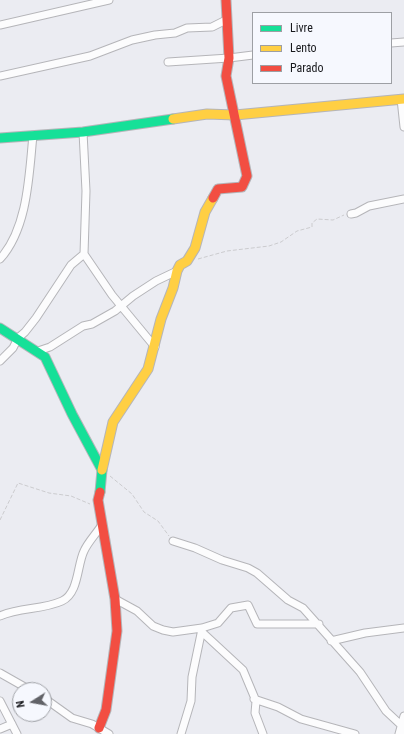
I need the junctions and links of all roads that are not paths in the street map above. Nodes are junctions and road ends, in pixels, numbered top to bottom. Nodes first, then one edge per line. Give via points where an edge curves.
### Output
1 (109, 0) edge
2 (226, 0) edge
3 (226, 20) junction
4 (0, 25) edge
5 (404, 42) edge
6 (392, 43) edge
7 (252, 55) edge
8 (229, 58) junction
9 (168, 62) dead end
10 (0, 76) edge
11 (403, 99) edge
12 (235, 115) junction
13 (404, 127) edge
14 (83, 132) junction
15 (34, 135) junction
16 (0, 138) edge
17 (404, 199) edge
18 (350, 214) road end
19 (84, 254) junction
20 (0, 259) edge
21 (177, 272) junction
22 (122, 305) junction
23 (0, 328) edge
24 (18, 338) junction
25 (154, 347) junction
26 (38, 351) junction
27 (0, 361) edge
28 (102, 470) junction
29 (101, 526) junction
30 (173, 541) road end
31 (115, 598) junction
32 (0, 616) edge
33 (319, 624) junction
34 (404, 628) edge
35 (202, 630) junction
36 (332, 641) junction
37 (0, 674) edge
38 (15, 682) edge
39 (254, 699) junction
40 (0, 701) edge
41 (52, 704) edge
42 (404, 716) edge
43 (12, 724) junction
44 (99, 728) junction
45 (402, 728) edge
46 (0, 730) edge
47 (18, 734) edge
48 (109, 734) edge
49 (182, 734) edge
50 (263, 734) edge
51 (355, 734) edge
52 (399, 734) edge

1 - 4 street
2 - 3 street
3 - 8 street
3 - 10 street via 212,27 187,28 175,33 132,40 90,56
5 - 6 street
7 - 8 street
8 - 9 street
8 - 12 street via 226,76
11 - 12 street
11 - 13 street
12 - 14 street via 207,114
12 - 21 street via 246,172 245,183 237,189 218,189 205,212 200,233 187,262 180,265
14 - 15 street
14 - 19 street via 86,191
15 - 16 street
15 - 20 street via 21,217 11,245
17 - 18 street via 369,206
19 - 22 street via 112,295
19 - 24 street via 71,265 36,318
21 - 22 street via 156,281
21 - 25 street
22 - 25 street
22 - 26 street via 92,324 83,326 50,347
23 - 24 street
24 - 26 street
24 - 27 street via 13,348
25 - 28 street via 152,359 144,375 113,422
26 - 28 street via 50,364 72,414
28 - 29 street via 98,500
29 - 31 street
29 - 32 street via 84,551 72,592 67,598 48,606
30 - 33 street via 257,572 280,594 303,608
31 - 35 street via 153,626 163,630
31 - 44 street via 117,631 106,710
33 - 35 street via 257,624 248,605 231,608 218,624
33 - 36 street
34 - 36 street via 365,632
35 - 39 street via 226,656 242,668
35 - 49 street via 192,677 191,701
36 - 45 street via 360,672
37 - 38 street
39 - 50 street via 255,713
39 - 51 street via 278,707 301,719
40 - 43 street
41 - 44 street via 72,718
42 - 45 street
43 - 46 street
43 - 47 street
44 - 48 street
45 - 52 street

